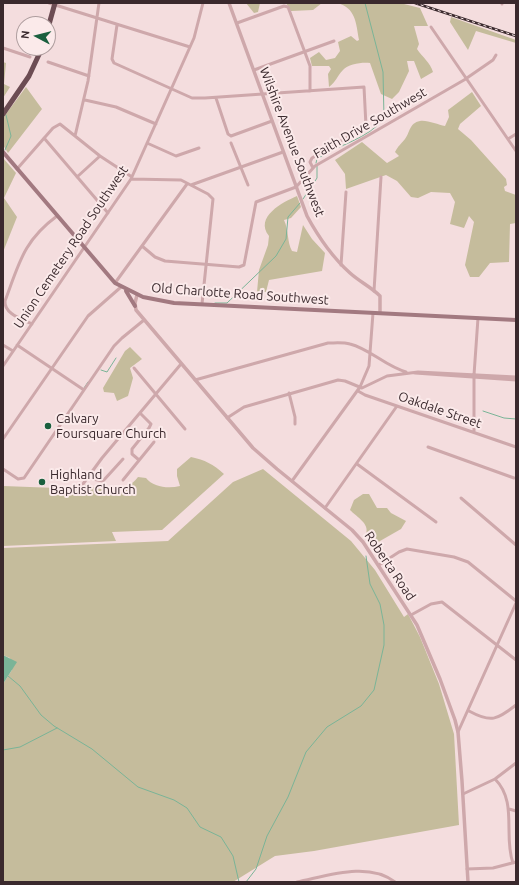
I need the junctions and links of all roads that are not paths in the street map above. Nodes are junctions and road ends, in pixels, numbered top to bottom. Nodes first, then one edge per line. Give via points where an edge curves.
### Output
1 (99, 3) edge
2 (203, 3) edge
3 (229, 3) edge
4 (53, 4) edge
5 (50, 16) edge
6 (96, 19) junction
7 (237, 23) junction
8 (117, 25) junction
9 (431, 27) dead end
10 (334, 41) dead end
11 (190, 47) junction
12 (3, 48) edge
13 (304, 51) junction
14 (496, 55) dead end
15 (38, 56) edge
16 (30, 57) dead end
17 (48, 62) dead end
18 (254, 70) junction
19 (89, 76) junction
20 (466, 79) junction
21 (172, 89) junction
22 (310, 91) junction
23 (262, 94) junction
24 (216, 98) junction
25 (84, 100) junction
26 (3, 114) edge
27 (272, 121) junction
28 (156, 124) junction
29 (516, 134) edge
30 (75, 136) junction
31 (44, 138) junction
32 (508, 139) junction
33 (148, 143) junction
34 (231, 143) dead end
35 (199, 148) dead end
36 (516, 151) edge
37 (3, 152) edge
38 (283, 152) junction
39 (100, 156) junction
40 (315, 166) junction
41 (241, 167) junction
42 (17, 169) junction
43 (77, 177) junction
44 (381, 177) dead end
45 (132, 178) junction
46 (189, 184) junction
47 (248, 186) dead end
48 (296, 187) junction
49 (346, 192) dead end
50 (108, 213) junction
51 (57, 216) junction
52 (142, 246) junction
53 (84, 248) junction
54 (207, 265) junction
55 (342, 265) junction
56 (115, 283) junction
57 (123, 288) junction
58 (374, 291) junction
59 (137, 295) junction
60 (202, 304) junction
61 (135, 306) junction
62 (373, 313) junction
63 (380, 313) junction
64 (478, 318) junction
65 (144, 320) junction
66 (516, 320) edge
67 (32, 324) junction
68 (3, 345) edge
69 (18, 345) junction
70 (13, 352) junction
71 (371, 354) junction
72 (181, 364) junction
73 (3, 366) edge
74 (51, 368) junction
75 (134, 368) dead end
76 (410, 373) junction
77 (474, 376) junction
78 (516, 377) edge
79 (195, 380) junction
80 (516, 380) edge
81 (359, 389) junction
82 (84, 390) junction
83 (289, 393) junction
84 (156, 394) junction
85 (397, 406) junction
86 (140, 413) junction
87 (227, 418) junction
88 (295, 424) dead end
89 (185, 429) dead end
90 (474, 432) junction
91 (3, 439) edge
92 (154, 442) dead end
93 (428, 447) dead end
94 (516, 447) edge
95 (123, 459) dead end
96 (139, 460) junction
97 (356, 464) junction
98 (3, 469) edge
99 (87, 478) junction
100 (514, 478) dead end
101 (123, 480) dead end
102 (292, 482) junction
103 (80, 488) dead end
104 (461, 498) dead end
105 (325, 508) junction
106 (436, 522) dead end
107 (516, 544) edge
108 (379, 564) junction
109 (516, 602) edge
110 (411, 615) junction
111 (496, 645) junction
112 (516, 660) edge
113 (516, 704) edge
114 (469, 711) junction
115 (458, 732) junction
116 (516, 763) edge
117 (495, 779) junction
118 (463, 794) junction
119 (509, 809) junction
120 (516, 811) edge
121 (515, 862) edge
122 (467, 869) junction
123 (297, 882) edge
124 (395, 882) edge
125 (468, 882) edge

1 - 6 street
2 - 11 street, Union Cemetery Road Southwest
3 - 7 street, Wilshire Avenue Southwest
4 - 5 highway
4 - 6 street
6 - 8 street
6 - 19 street
7 - 13 street via 286,5
7 - 18 street, Wilshire Avenue Southwest
8 - 11 street
8 - 21 street via 112,62
9 - 20 street
10 - 13 street
11 - 21 street, Union Cemetery Road Southwest
12 - 16 street
13 - 18 street
13 - 22 street via 311,70
14 - 20 street, Faith Drive Southwest
15 - 26 highway via 29,76
17 - 19 street
18 - 23 street, Wilshire Avenue Southwest
19 - 25 street
20 - 32 street
20 - 40 street, Faith Drive Southwest
21 - 24 street via 192,98
21 - 28 street, Union Cemetery Road Southwest
22 - 23 street
22 - 40 street via 364,87 366,126 314,157 310,162
23 - 24 street
23 - 27 street, Wilshire Avenue Southwest
24 - 27 street via 228,134 231,136
25 - 28 street via 116,107
25 - 30 street
27 - 38 street, Wilshire Avenue Southwest
28 - 33 street, Union Cemetery Road Southwest
29 - 32 street
30 - 31 street via 58,124
30 - 39 street
31 - 42 street
31 - 43 street
32 - 36 street
33 - 35 street via 176,156
33 - 45 street, Union Cemetery Road Southwest
34 - 41 street
37 - 42 main road, Old Charlotte Road Southwest
38 - 41 street
38 - 48 street, Wilshire Avenue Southwest
39 - 43 street
39 - 45 street
40 - 48 street, Faith Drive Southwest
41 - 46 street
41 - 47 street
42 - 51 main road, Old Charlotte Road Southwest
43 - 50 street
44 - 58 street
45 - 46 street via 173,179
45 - 50 street, Union Cemetery Road Southwest
46 - 52 street
46 - 54 street via 213,199
48 - 54 street, Faith Drive Southwest via 255,204 244,265
48 - 55 street, Wilshire Avenue Southwest via 315,231
49 - 55 street
50 - 53 street, Union Cemetery Road Southwest
51 - 53 main road, Old Charlotte Road Southwest
51 - 67 street via 28,243 5,301 8,311
52 - 54 street, Faith Drive Southwest via 162,260
52 - 56 street
53 - 56 main road, Old Charlotte Road Southwest
53 - 67 street, Union Cemetery Road Southwest
54 - 60 street
55 - 58 street, Wilshire Avenue Southwest
56 - 57 main road, Old Charlotte Road Southwest
57 - 59 main road, Old Charlotte Road Southwest
57 - 61 main road
57 - 74 street via 88,316
58 - 63 street via 380,296
59 - 60 main road, Old Charlotte Road Southwest via 162,302
59 - 61 street
60 - 62 main road, Old Charlotte Road Southwest
61 - 65 street, Roberta Road
62 - 63 main road, Old Charlotte Road Southwest
62 - 71 street
63 - 64 main road, Old Charlotte Road Southwest
64 - 66 main road, Old Charlotte Road Southwest
64 - 77 street
65 - 72 street, Roberta Road
65 - 82 street via 118,342
67 - 69 street, Union Cemetery Road Southwest
68 - 70 street
69 - 70 street, Union Cemetery Road Southwest
69 - 74 street
70 - 73 street, Union Cemetery Road Southwest
71 - 76 street via 388,365
71 - 79 street via 350,344 324,343
71 - 81 street via 368,370
72 - 79 street, Roberta Road
72 - 84 street
74 - 82 street
74 - 91 street
75 - 84 street
76 - 77 street
76 - 81 street via 387,376
77 - 78 street
77 - 80 street
77 - 90 street
79 - 87 street, Roberta Road
81 - 83 street, Oakdale Street via 338,380
81 - 85 street, Oakdale Street
81 - 102 street
82 - 98 street via 21,479
83 - 87 street, Oakdale Street via 244,406
83 - 88 street
84 - 86 street
84 - 89 street
85 - 90 street, Oakdale Street
85 - 97 street
86 - 96 street via 151,424 132,449 132,454
86 - 99 street
87 - 102 street, Roberta Road via 252,447
90 - 94 street, Oakdale Street
92 - 96 street
93 - 100 street
95 - 99 street via 104,481
96 - 101 street
97 - 105 street
97 - 106 street
99 - 103 street
102 - 105 street, Roberta Road
104 - 107 street
105 - 108 street, Roberta Road via 356,534
108 - 109 street via 408,549 458,558 473,566
108 - 110 street, Roberta Road
109 - 111 street
110 - 111 street via 431,604 442,602
110 - 115 street, Roberta Road via 432,657
111 - 112 street
111 - 114 street
113 - 114 street via 502,716 492,719
114 - 115 street
115 - 118 street, Roberta Road
116 - 117 street
117 - 118 street
117 - 119 street via 503,790
118 - 122 street, Roberta Road
119 - 120 street
119 - 121 street
121 - 122 street via 493,868
122 - 125 street, Roberta Road
123 - 124 street via 361,871 381,874

